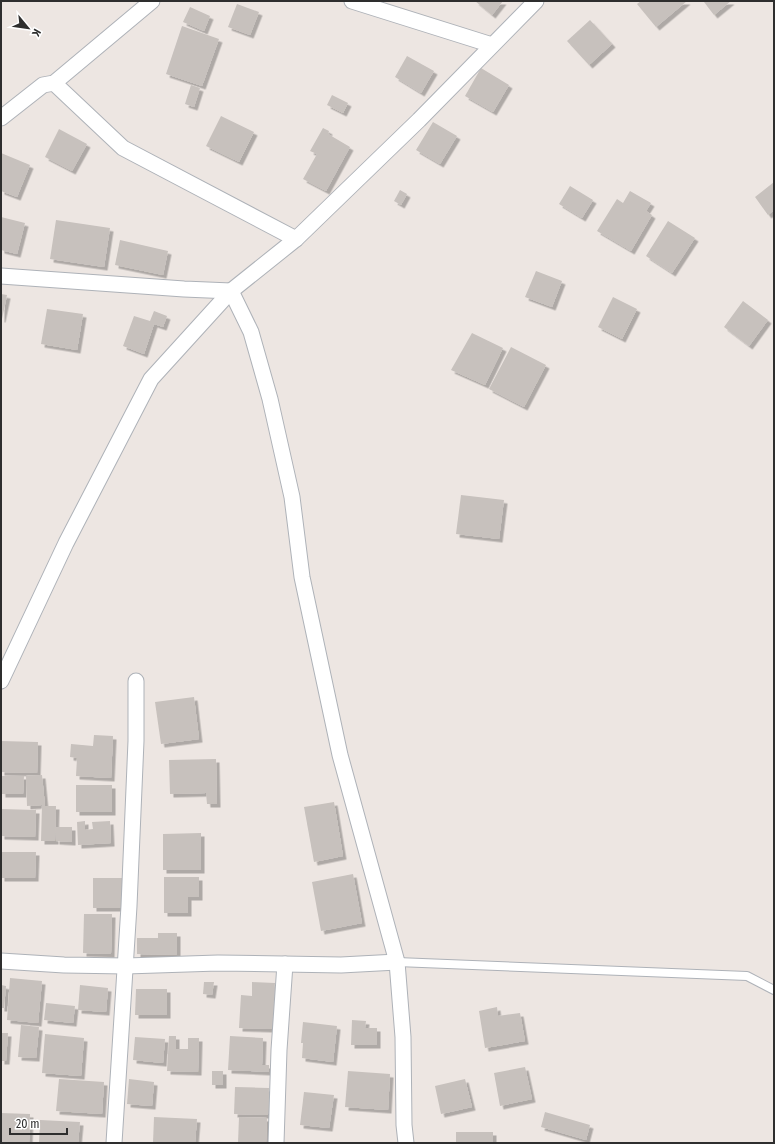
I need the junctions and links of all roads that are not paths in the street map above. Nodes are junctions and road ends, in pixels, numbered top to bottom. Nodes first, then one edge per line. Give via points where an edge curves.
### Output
1 (152, 1) edge
2 (352, 1) edge
3 (536, 1) edge
4 (492, 45) junction
5 (54, 83) junction
6 (1, 118) edge
7 (296, 239) junction
8 (1, 276) edge
9 (231, 291) junction
10 (1, 681) edge
11 (136, 681) dead end
12 (1, 961) edge
13 (397, 962) junction
14 (285, 964) junction
15 (126, 966) junction
16 (774, 990) edge
17 (114, 1143) edge
18 (276, 1143) edge
19 (406, 1143) edge

1 - 5 street
2 - 4 street
3 - 4 street
4 - 7 street
5 - 6 street via 43,85
5 - 7 street via 123,148
7 - 9 street
8 - 9 street via 184,290
9 - 10 street via 151,379 66,543
9 - 13 street via 251,332 270,399 292,497 302,577 340,755
11 - 15 street via 136,741
12 - 15 street
13 - 14 street
13 - 16 lane via 747,976
13 - 19 street via 403,1037
14 - 15 street via 218,962
14 - 18 street
15 - 17 street

